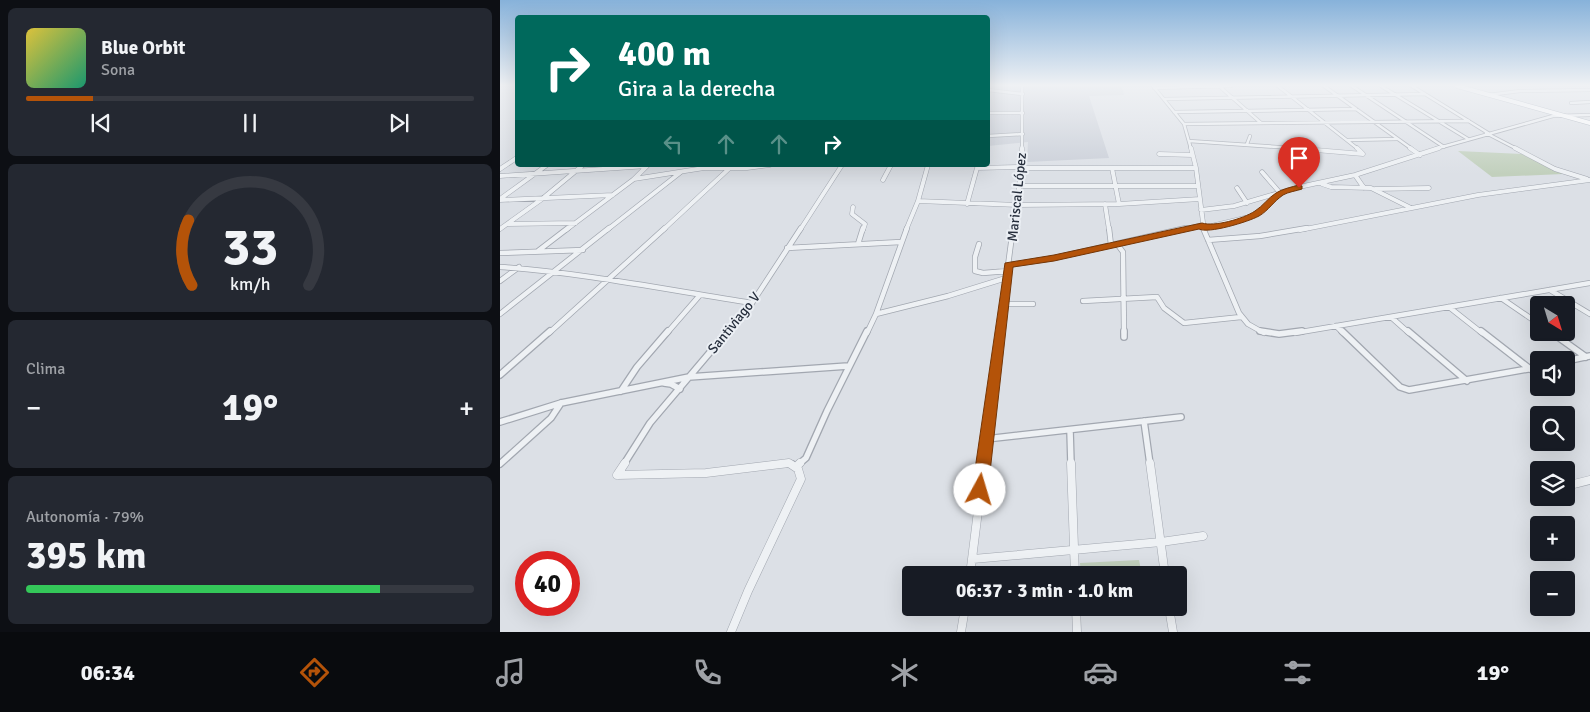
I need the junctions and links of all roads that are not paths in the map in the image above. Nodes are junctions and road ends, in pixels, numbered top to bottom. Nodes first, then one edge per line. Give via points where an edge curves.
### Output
1 (1023, 115) edge
2 (1177, 115) edge
3 (1253, 115) edge
4 (1315, 115) edge
5 (1364, 115) edge
6 (1396, 115) edge
7 (1428, 115) edge
8 (1460, 115) edge
9 (1558, 115) edge
10 (1564, 115) edge
11 (1469, 121) junction
12 (1406, 122) junction
13 (1438, 122) junction
14 (1261, 123) junction
15 (1374, 123) junction
16 (1184, 124) junction
17 (1325, 124) junction
18 (1590, 124) edge
19 (1487, 133) junction
20 (1023, 134) junction
21 (990, 136) edge
22 (1250, 136) dead end
23 (1397, 138) junction
24 (1468, 139) junction
25 (1348, 140) junction
26 (1190, 141) junction
27 (1248, 144) junction
28 (1444, 147) junction
29 (1159, 154) dead end
30 (1192, 154) junction
31 (1420, 155) junction
32 (515, 159) edge
33 (500, 162) edge
34 (510, 162) junction
35 (539, 167) edge
36 (544, 167) edge
37 (581, 167) edge
38 (634, 167) edge
39 (647, 167) edge
40 (732, 167) edge
41 (841, 167) edge
42 (890, 167) edge
43 (927, 167) edge
44 (1022, 168) junction
45 (1112, 168) junction
46 (1196, 168) junction
47 (500, 169) edge
48 (576, 171) junction
49 (681, 172) junction
50 (1262, 172) dead end
51 (529, 174) junction
52 (534, 174) junction
53 (1355, 175) junction
54 (500, 176) edge
55 (634, 179) junction
56 (883, 180) dead end
57 (1590, 180) edge
58 (1321, 183) junction
59 (1114, 185) junction
60 (1020, 186) junction
61 (1198, 186) junction
62 (1237, 188) dead end
63 (1364, 188) junction
64 (1429, 188) dead end
65 (1374, 189) junction
66 (1280, 193) junction
67 (500, 195) edge
68 (614, 195) junction
69 (542, 198) junction
70 (500, 199) edge
71 (1200, 199) junction
72 (918, 201) junction
73 (1247, 202) junction
74 (967, 204) junction
75 (1105, 204) junction
76 (1119, 204) junction
77 (1018, 205) junction
78 (853, 207) dead end
79 (1411, 208) junction
80 (1201, 210) junction
81 (576, 223) junction
82 (500, 224) edge
83 (506, 224) junction
84 (1202, 227) junction
85 (500, 228) edge
86 (1208, 240) junction
87 (901, 242) junction
88 (858, 244) junction
89 (978, 244) dead end
90 (1117, 244) junction
91 (1111, 245) junction
92 (787, 248) junction
93 (583, 250) junction
94 (538, 251) junction
95 (500, 253) edge
96 (500, 267) edge
97 (519, 267) junction
98 (1008, 268) junction
99 (557, 271) junction
100 (1006, 278) junction
101 (500, 281) edge
102 (608, 281) junction
103 (1590, 283) edge
104 (1550, 290) junction
105 (700, 295) junction
106 (1501, 298) junction
107 (1124, 299) junction
108 (1083, 301) dead end
109 (752, 303) junction
110 (1003, 304) junction
111 (1033, 304) dead end
112 (1449, 307) junction
113 (500, 314) edge
114 (876, 314) junction
115 (1590, 314) edge
116 (1241, 316) junction
117 (1391, 317) junction
118 (1530, 318) edge
119 (1336, 326) junction
120 (1124, 337) dead end
121 (1564, 341) edge
122 (1588, 357) edge
123 (1575, 359) edge
124 (848, 366) junction
125 (1530, 369) joint
126 (500, 375) edge
127 (689, 377) junction
128 (1468, 381) junction
129 (663, 382) junction
130 (680, 389) junction
131 (621, 392) junction
132 (561, 403) junction
133 (1181, 417) dead end
134 (1144, 421) junction
135 (500, 422) edge
136 (1070, 430) junction
137 (986, 439) junction
138 (500, 464) edge
139 (797, 466) junction
140 (1590, 480) edge
141 (1575, 484) edge
142 (1203, 536) dead end
143 (1161, 542) junction
144 (1074, 550) junction
145 (973, 559) junction
146 (972, 566) edge
147 (1075, 566) edge
148 (1164, 566) edge
149 (964, 616) edge
150 (1076, 616) edge
151 (1170, 616) edge
152 (731, 632) edge
153 (961, 632) edge
154 (1077, 632) edge
155 (1173, 632) edge

1 - 20 street, Mariscal López
2 - 16 street
3 - 14 street
4 - 17 street
5 - 15 street
6 - 12 street
7 - 13 street
8 - 11 street
9 - 19 street
10 - 18 main road
11 - 13 street
11 - 19 street
12 - 13 street
12 - 15 street
12 - 28 street
13 - 24 street
14 - 16 street
14 - 17 street
15 - 17 street
15 - 23 street
16 - 26 street
17 - 25 street
19 - 24 street
19 - 57 street via 1555,169
20 - 21 street
20 - 44 street, Mariscal López
22 - 27 street
23 - 25 street
23 - 31 street
24 - 28 street
25 - 27 street via 1363,154
26 - 27 street
26 - 30 street
28 - 31 street
29 - 30 street
30 - 46 street
31 - 53 street
32 - 34 street
33 - 34 street
34 - 47 street
35 - 51 street
36 - 52 street
37 - 48 street
38 - 48 street
39 - 55 street
40 - 49 street
40 - 102 street
41 - 92 street, Santiviago V
42 - 56 street
43 - 72 street
44 - 45 street
44 - 60 street, Mariscal López
44 - 74 street via 977,168
45 - 46 street
45 - 59 street
46 - 61 street
48 - 52 street
48 - 69 street
49 - 55 street
49 - 93 street
50 - 66 street
51 - 52 street
51 - 54 street
51 - 67 street
52 - 70 street
53 - 58 street
53 - 63 street
55 - 68 street
57 - 79 street
58 - 63 street via 1331,187
58 - 66 street
59 - 60 street
59 - 61 street
59 - 76 street
60 - 77 street, Mariscal López
61 - 71 street
62 - 73 street
63 - 65 street
64 - 65 street
65 - 79 street
66 - 73 street
66 - 84 street via 1253,216
68 - 69 street
68 - 81 street
69 - 70 street
69 - 83 street
71 - 76 street
71 - 80 street
72 - 74 street
72 - 87 street
73 - 80 street
74 - 77 street
75 - 76 street
75 - 77 street
75 - 91 street
77 - 98 street, Mariscal López
78 - 88 street via 852,214 865,224
79 - 86 street via 1299,230
80 - 84 street
81 - 83 street
81 - 94 street
82 - 83 street
83 - 85 street
84 - 86 street
84 - 90 street
86 - 116 street
87 - 88 street
87 - 114 street
88 - 92 street
89 - 98 street via 975,271 982,273
90 - 91 street
90 - 107 street via 1122,252
91 - 98 street
92 - 109 street, Santiviago V
93 - 94 street
93 - 99 street
94 - 95 street
96 - 97 street
97 - 99 street
97 - 101 street
98 - 100 street, Mariscal López
99 - 102 street
99 - 113 street
100 - 110 street, Mariscal López
100 - 114 street
102 - 105 street
102 - 126 street
103 - 104 street
104 - 106 street
104 - 115 street
105 - 109 street
105 - 131 street via 636,367
106 - 112 street
106 - 118 street
107 - 108 street
107 - 116 street via 1157,297 1164,308 1184,323
107 - 120 street
109 - 127 street, Santiviago V
110 - 111 street
110 - 137 street, Mariscal López
112 - 117 street
112 - 125 street
114 - 124 street
116 - 119 street via 1255,330 1274,335
117 - 119 street
117 - 128 street
119 - 128 street via 1400,387 1417,390
121 - 122 street
122 - 123 street
124 - 127 street
124 - 139 street via 806,458
125 - 128 street
127 - 129 street
127 - 130 street, Santiviago V
129 - 130 street
129 - 131 street
130 - 139 street, Santiviago V via 650,423 617,475 706,473 789,462
131 - 132 street
132 - 135 street
132 - 138 street via 545,424
133 - 134 street
134 - 136 street
134 - 143 street
136 - 137 street
136 - 144 street
137 - 145 street, Mariscal López
139 - 152 street via 801,479
140 - 141 street
142 - 143 street
143 - 144 street
143 - 148 street
144 - 145 street
144 - 147 street
145 - 146 street, Mariscal López
149 - 153 street
150 - 154 street
151 - 155 street

